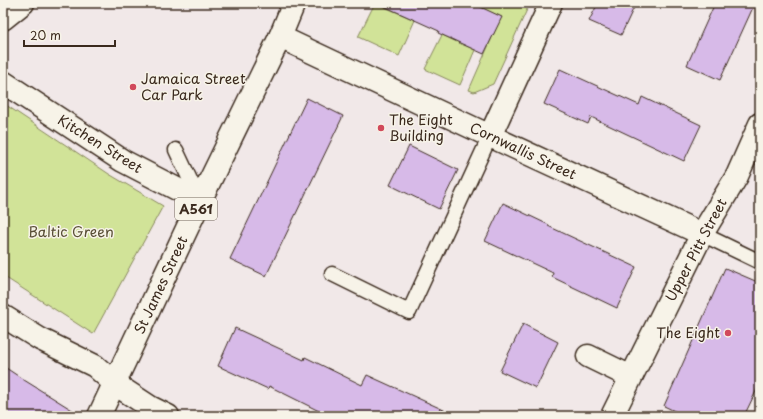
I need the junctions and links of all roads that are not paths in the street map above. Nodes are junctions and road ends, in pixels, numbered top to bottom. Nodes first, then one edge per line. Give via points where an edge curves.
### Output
1 (23, 3) edge
2 (294, 3) edge
3 (551, 3) edge
4 (3, 19) edge
5 (280, 37) junction
6 (3, 82) edge
7 (760, 124) edge
8 (490, 136) junction
9 (176, 150) dead end
10 (200, 201) junction
11 (702, 234) junction
12 (760, 262) edge
13 (332, 274) dead end
14 (3, 316) edge
15 (588, 356) dead end
16 (632, 377) junction
17 (115, 384) junction
18 (99, 416) edge
19 (168, 416) edge
20 (612, 416) edge

1 - 4 street
2 - 5 street, St James Street / A561
3 - 8 street
5 - 8 street, Cornwallis Street
5 - 10 street, St James Street / A561
6 - 10 street, Kitchen Street via 123,161
7 - 11 street, Upper Pitt Street via 737,176
8 - 11 street, Cornwallis Street
8 - 13 lane via 409,312
9 - 10 lane
10 - 17 street, St James Street / A561
11 - 12 lane
11 - 16 street, Upper Pitt Street
14 - 17 street via 40,339 95,366
15 - 16 street
16 - 20 street, Upper Pitt Street
17 - 18 street, St James Street / A561
17 - 19 street

